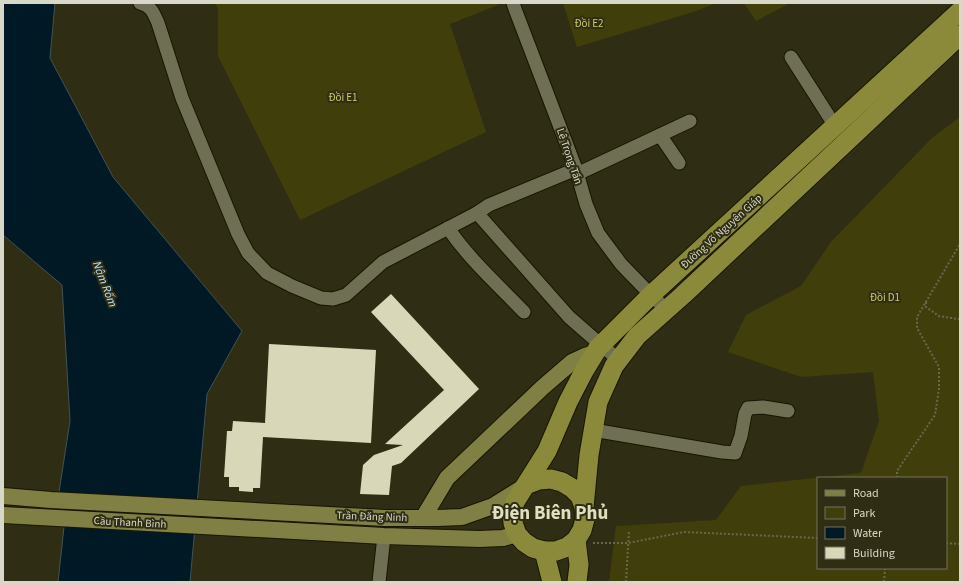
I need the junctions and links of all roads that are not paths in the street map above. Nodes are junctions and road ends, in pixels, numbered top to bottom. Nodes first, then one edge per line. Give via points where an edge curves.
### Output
1 (143, 3) edge
2 (513, 3) edge
3 (958, 22) edge
4 (791, 57) dead end
5 (690, 121) dead end
6 (835, 126) junction
7 (660, 135) junction
8 (679, 163) dead end
9 (577, 171) junction
10 (477, 213) junction
11 (448, 228) junction
12 (651, 295) junction
13 (667, 310) junction
14 (524, 312) dead end
15 (598, 349) junction
16 (619, 360) junction
17 (788, 411) dead end
18 (593, 430) junction
19 (526, 485) junction
20 (3, 496) edge
21 (584, 507) junction
22 (210, 508) joint
23 (3, 515) edge
24 (385, 518) junction
25 (423, 518) junction
26 (211, 526) joint
27 (517, 534) junction
28 (384, 536) junction
29 (584, 542) junction
30 (544, 551) junction
31 (379, 582) edge
32 (552, 582) edge
33 (577, 582) edge

1 - 11 street via 153,11 158,23 182,98 238,234 248,253 267,273 321,298 333,300 346,295 383,262
2 - 9 street, Lê Trọng Tấn
3 - 6 highway, Đường Võ Nguyên Giáp
3 - 13 highway, Đường Võ Nguyên Giáp
4 - 6 street
5 - 7 street
6 - 12 highway, Đường Võ Nguyên Giáp
7 - 8 street
7 - 9 street
9 - 10 street via 488,205
9 - 12 street, Lê Trọng Tấn via 586,204 598,233 621,264
10 - 11 street
10 - 15 street
11 - 14 street via 456,240
12 - 13 street, Lê Trọng Tấn
12 - 15 highway, Đường Võ Nguyên Giáp
13 - 16 highway, Đường Võ Nguyên Giáp via 637,336
15 - 16 street
15 - 19 highway, Đường Võ Nguyên Giáp via 568,402 547,451
15 - 25 main road via 572,362 447,478
16 - 18 highway, Đường Võ Nguyên Giáp via 598,402
17 - 18 street via 748,408 735,453
18 - 21 highway, Đường Võ Nguyên Giáp
19 - 21 highway via 551,479 562,482 580,496
19 - 25 main road, Trần Đăng Ninh via 493,506 462,517
19 - 27 highway via 512,512
20 - 22 main road, Cầu Thanh Bình
21 - 29 highway
22 - 24 main road, Trần Đăng Ninh
23 - 26 main road, Cầu Thanh Bình
24 - 25 main road, Trần Đăng Ninh
24 - 28 main road
26 - 28 main road, Trần Đăng Ninh
27 - 28 main road, Trần Đăng Ninh via 503,538 479,539
27 - 30 highway via 533,548
28 - 31 street
29 - 30 highway via 556,551
29 - 33 highway
30 - 32 highway

